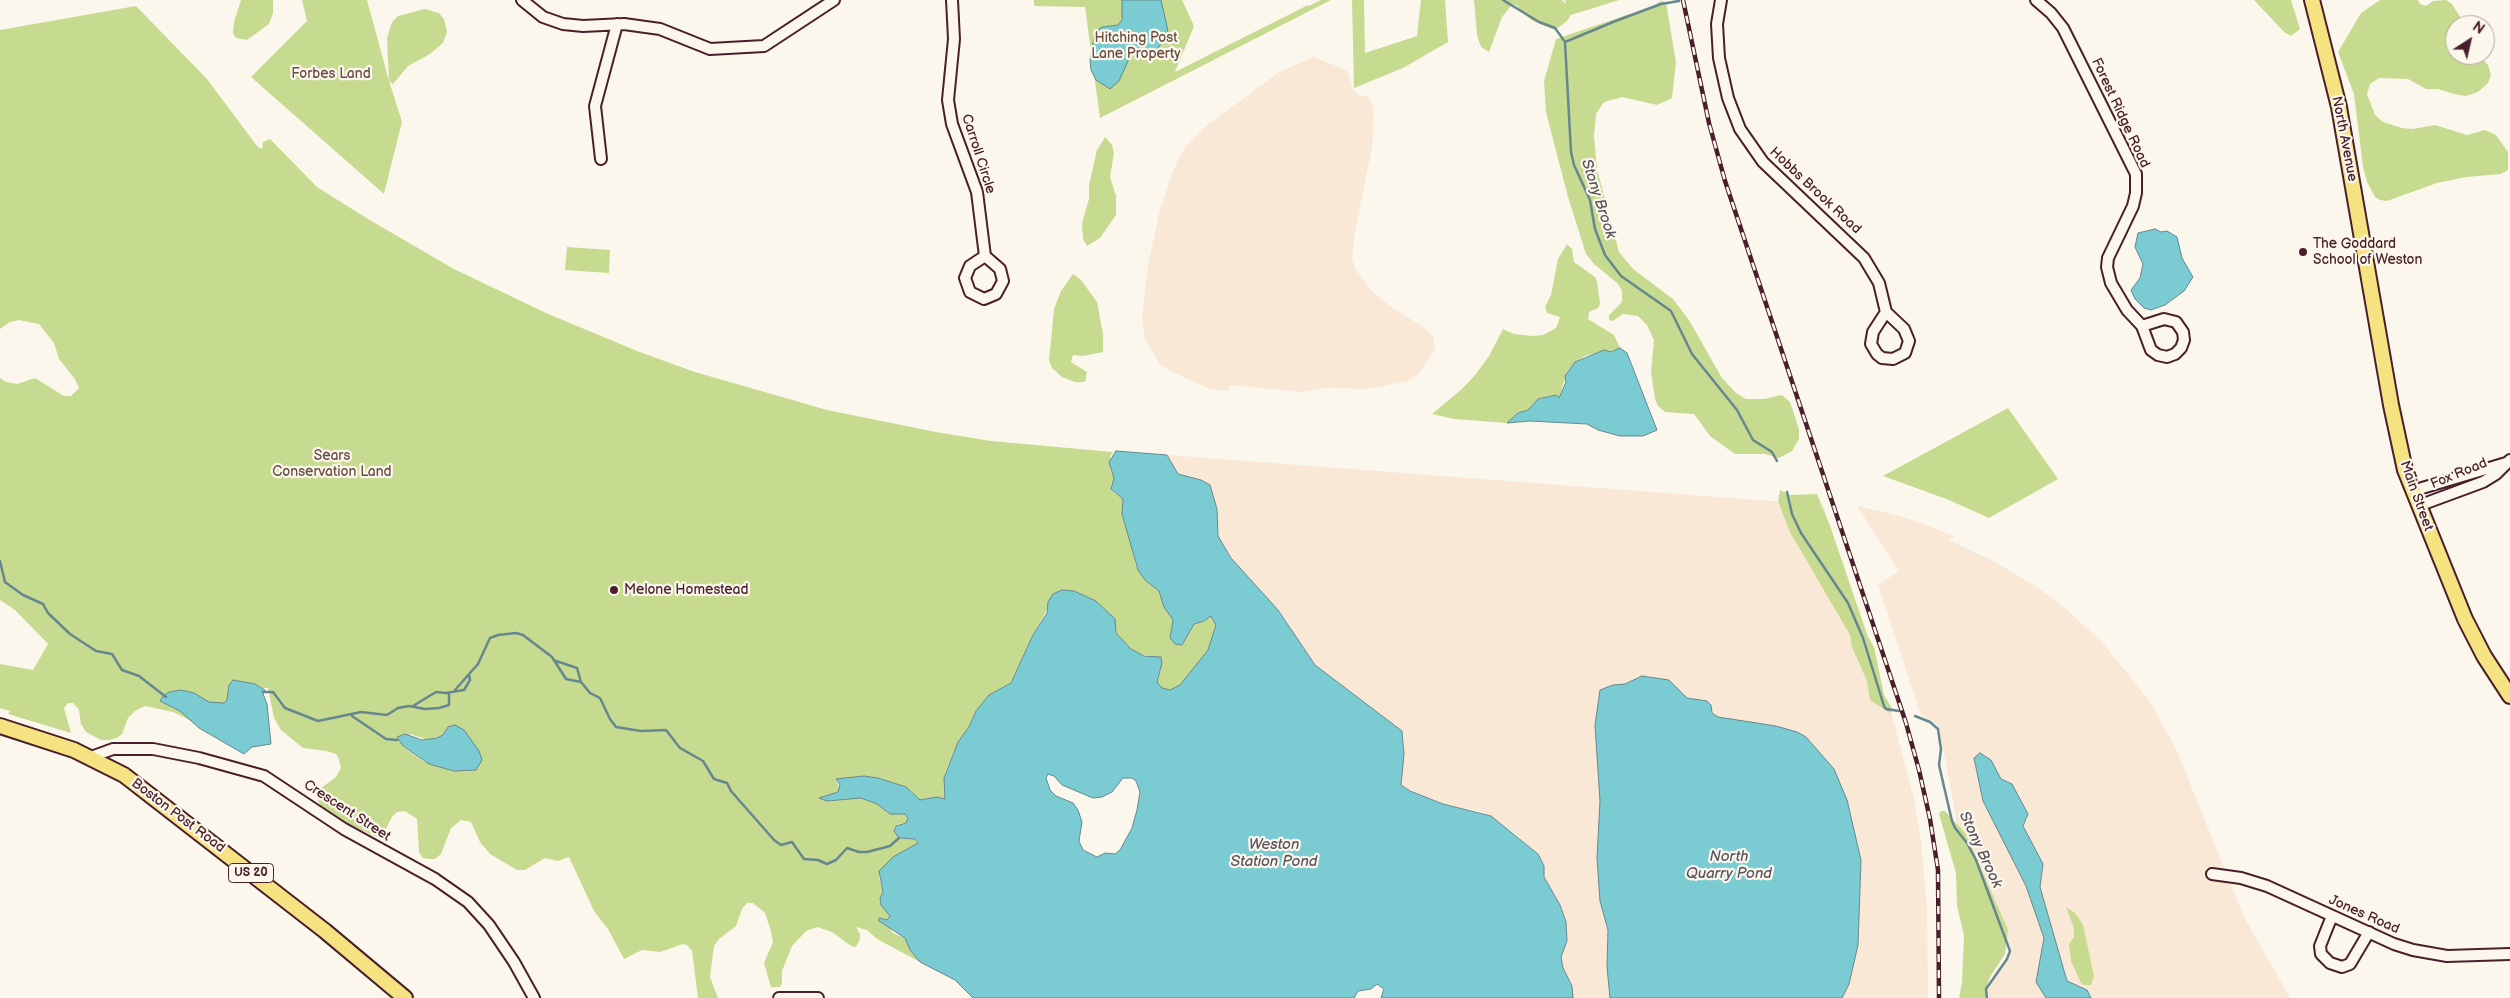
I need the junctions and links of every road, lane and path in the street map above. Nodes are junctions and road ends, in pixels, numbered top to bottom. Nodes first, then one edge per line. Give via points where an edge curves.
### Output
1 (522, 0) edge
2 (834, 0) edge
3 (952, 0) edge
4 (1721, 0) edge
5 (2036, 0) edge
6 (2312, 0) edge
7 (617, 24) junction
8 (601, 159) dead end
9 (985, 256) dead end
10 (2370, 279) joint
11 (1886, 312) junction
12 (2142, 326) junction
13 (2508, 462) edge
14 (2412, 491) junction
15 (2418, 506) junction
16 (2510, 696) edge
17 (0, 726) edge
18 (91, 757) junction
19 (2212, 874) dead end
20 (2332, 916) junction
21 (2369, 932) junction
22 (2510, 954) edge
23 (405, 998) edge
24 (534, 998) edge
25 (779, 998) edge
26 (818, 998) edge

1 - 7 street via 543,17 563,24
2 - 7 street via 764,46 710,49 660,29
3 - 9 street, Carroll Circle via 954,39 948,100 952,124 977,192
4 - 11 street, Hobbs Brook Road via 1717,32 1719,58 1728,98 1740,129 1750,147 1768,167 1864,258 1879,283
5 - 12 street, Forest Ridge Road via 2063,28 2133,167 2135,199 2112,247 2107,267 2116,294
6 - 10 main road, North Avenue via 2339,107
7 - 8 street via 595,106
10 - 14 main road, Main Street via 2401,455
11 - 11 street via 1904,329 1909,341 1904,353 1894,359 1882,358 1871,344 1873,332
12 - 12 street, Forest Ridge Road via 2154,353 2162,357 2171,356 2182,348 2184,332 2176,322 2164,319
13 - 14 street, Fox Road
13 - 15 street, Fox Road via 2487,480
14 - 15 main road, Main Street
15 - 16 main road, Main Street via 2470,630
17 - 18 main road, Boston Post Road / US 20
18 - 23 main road, Boston Post Road / US 20 via 124,776 214,843
18 - 24 street, Crescent Street via 113,748 153,749 264,776 344,829 435,879 468,902 489,925
19 - 20 street, Jones Road via 2260,883
20 - 21 street, Jones Road
20 - 21 street via 2320,946 2321,954 2330,963 2342,967 2350,964
21 - 22 street, Jones Road via 2394,944 2428,953 2467,957
25 - 26 street

